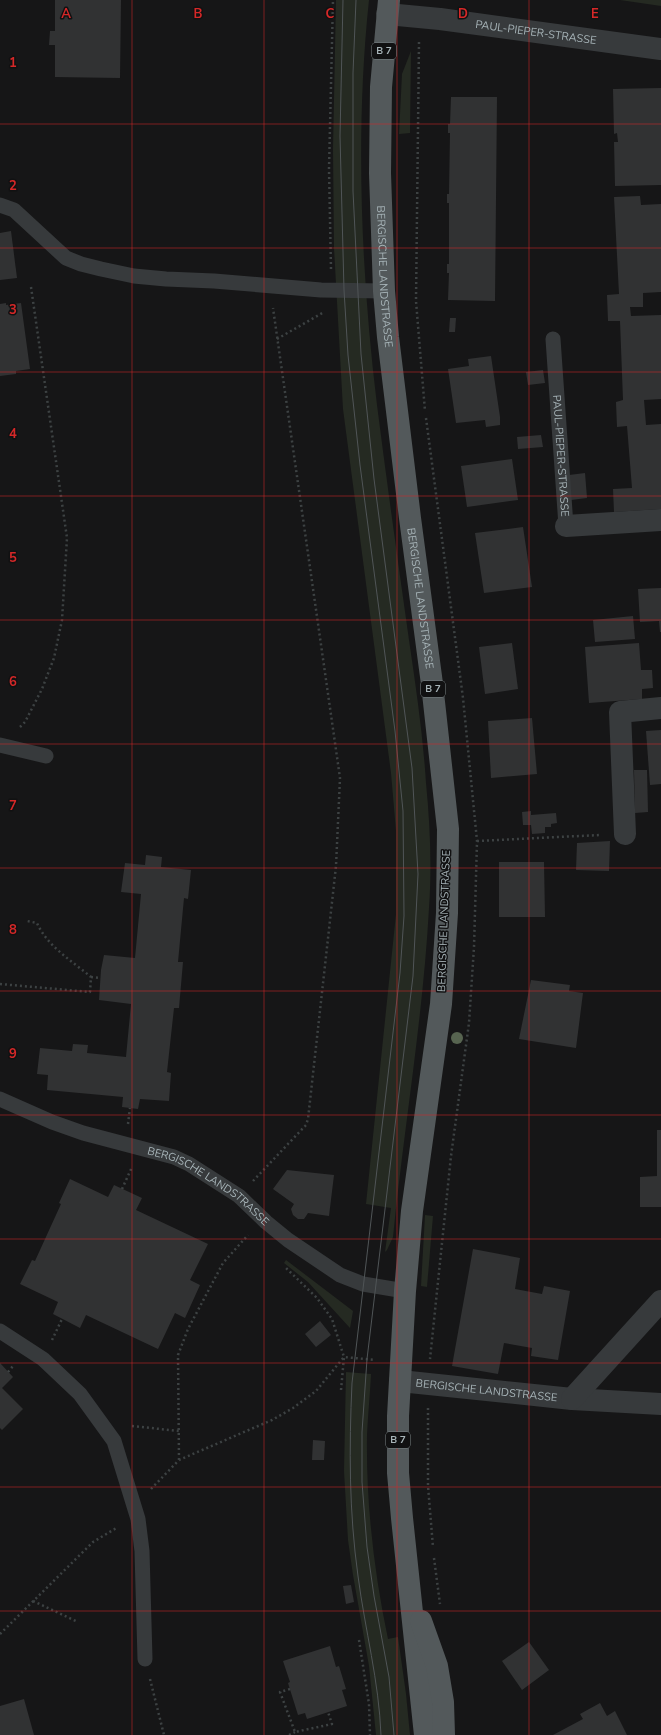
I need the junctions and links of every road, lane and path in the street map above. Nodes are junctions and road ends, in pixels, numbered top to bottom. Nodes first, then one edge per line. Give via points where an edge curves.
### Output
1 (333, 0) edge
2 (388, 7) edge
3 (661, 49) edge
4 (0, 205) edge
5 (270, 286) junction
6 (31, 287) dead end
7 (331, 290) junction
8 (384, 291) junction
9 (277, 338) junction
10 (553, 339) dead end
11 (661, 520) edge
12 (566, 526) joint
13 (661, 708) edge
14 (2, 746) edge
15 (46, 756) dead end
16 (625, 834) joint
17 (477, 841) dead end
18 (27, 922) dead end
19 (91, 977) junction
20 (101, 978) dead end
21 (0, 984) edge
22 (0, 1098) edge
23 (239, 1196) junction
24 (254, 1239) dead end
25 (281, 1262) dead end
26 (405, 1291) junction
27 (661, 1301) edge
28 (0, 1331) edge
29 (344, 1357) junction
30 (400, 1381) junction
31 (341, 1390) dead end
32 (572, 1400) junction
33 (661, 1404) edge
34 (101, 1423) junction
35 (179, 1431) junction
36 (179, 1460) junction
37 (131, 1496) junction
38 (138, 1519) junction
39 (410, 1588) junction
40 (33, 1601) junction
41 (78, 1622) dead end
42 (0, 1634) edge
43 (359, 1640) dead end
44 (145, 1658) joint
45 (290, 1689) dead end
46 (328, 1712) dead end
47 (295, 1732) junction
48 (164, 1735) edge
49 (290, 1735) edge
50 (370, 1735) edge
51 (424, 1735) edge
52 (444, 1735) edge

1 - 7 path via 329,169
2 - 3 street, PAUL-PIEPER-STRASSE via 440,19
2 - 8 main road, BERGISCHE LANDSTRASSE / B 7 via 381,87 380,173
4 - 5 lane via 14,210 66,258 81,264 134,276
5 - 7 lane
5 - 9 path
6 - 14 path via 56,469 66,522 65,584 62,620 54,658 42,689 25,722
7 - 8 lane
7 - 9 path via 330,307 325,312
8 - 26 main road, BERGISCHE LANDSTRASSE / B 7 via 448,829 447,913 441,1004 412,1211
9 - 23 path via 340,778 336,866 308,1119 306,1125
10 - 12 lane, PAUL-PIEPER-STRASSE
11 - 12 street, PAUL-PIEPER-STRASSE
13 - 16 street via 620,712
14 - 15 lane
16 - 17 path
18 - 19 path via 37,923 42,933 62,953
19 - 20 path
19 - 21 path via 90,992
22 - 23 lane, BERGISCHE LANDSTRASSE via 82,1133 174,1158 205,1172
23 - 26 lane, BERGISCHE LANDSTRASSE via 288,1240 340,1275 363,1284
24 - 35 path via 249,1234 223,1263 185,1335 178,1355
25 - 29 path via 317,1298 332,1319
26 - 30 main road, BERGISCHE LANDSTRASSE / B 7
27 - 32 street, BERGISCHE LANDSTRASSE
28 - 34 lane via 43,1359 80,1394
29 - 31 path
29 - 36 path via 316,1391 293,1408 272,1420
30 - 32 street, BERGISCHE LANDSTRASSE
30 - 39 main road, BERGISCHE LANDSTRASSE / B 7 via 398,1473
32 - 33 street, BERGISCHE LANDSTRASSE
34 - 35 path
34 - 37 lane via 114,1441
35 - 36 path
36 - 37 path via 152,1489
37 - 38 lane
38 - 40 path via 92,1542
38 - 44 lane via 142,1551
39 - 51 main road, BERGISCHE LANDSTRASSE / B 7
39 - 52 main road, BERGISCHE LANDSTRASSE / B 7 via 437,1666 443,1702
40 - 41 path
40 - 42 path
43 - 50 path via 368,1697
44 - 48 path
45 - 47 path via 280,1692
46 - 47 path via 332,1724
47 - 49 path

